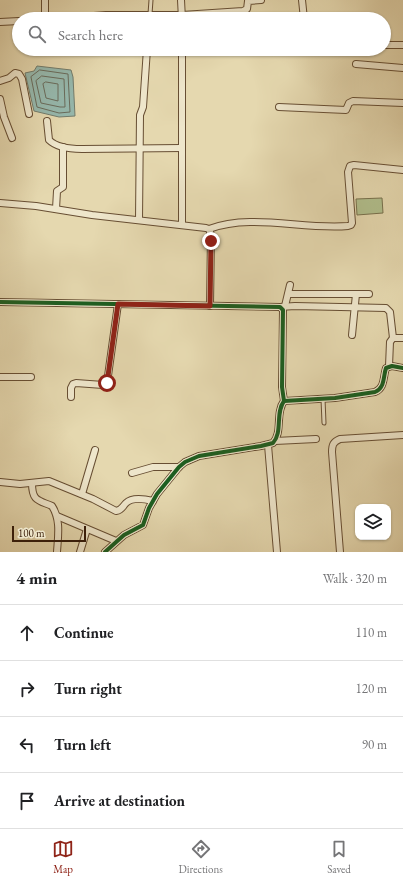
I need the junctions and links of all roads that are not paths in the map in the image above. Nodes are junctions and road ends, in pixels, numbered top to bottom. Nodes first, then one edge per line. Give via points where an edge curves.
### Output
1 (45, 0) edge
2 (151, 0) edge
3 (181, 0) edge
4 (261, 0) edge
5 (302, 0) edge
6 (246, 1) edge
7 (45, 12) edge
8 (150, 12) edge
9 (182, 12) edge
10 (233, 12) edge
11 (303, 12) edge
12 (12, 21) edge
13 (0, 22) edge
14 (391, 45) edge
15 (403, 45) edge
16 (147, 56) edge
17 (182, 56) edge
18 (356, 64) dead end
19 (403, 68) edge
20 (0, 81) edge
21 (0, 99) edge
22 (403, 103) edge
23 (279, 107) dead end
24 (29, 114) dead end
25 (47, 121) dead end
26 (12, 138) dead end
27 (63, 147) junction
28 (141, 148) junction
29 (182, 148) junction
30 (403, 170) edge
31 (0, 203) edge
32 (56, 209) junction
33 (139, 220) junction
34 (182, 224) junction
35 (209, 229) junction
36 (290, 285) dead end
37 (290, 294) dead end
38 (356, 294) junction
39 (369, 294) dead end
40 (0, 302) edge
41 (118, 304) junction
42 (210, 306) junction
43 (283, 306) junction
44 (355, 307) junction
45 (352, 335) dead end
46 (393, 338) junction
47 (403, 338) edge
48 (389, 366) junction
49 (403, 368) edge
50 (0, 377) edge
51 (31, 377) dead end
52 (71, 397) dead end
53 (323, 399) junction
54 (284, 401) junction
55 (324, 423) dead end
56 (403, 436) edge
57 (316, 439) dead end
58 (275, 441) junction
59 (268, 445) junction
60 (95, 450) dead end
61 (179, 467) junction
62 (132, 473) dead end
63 (0, 482) edge
64 (32, 482) junction
65 (82, 494) junction
66 (153, 501) junction
67 (57, 516) junction
68 (86, 529) junction
69 (116, 541) junction
70 (57, 552) edge
71 (80, 552) edge
72 (105, 552) edge
73 (277, 552) edge
74 (340, 552) edge

1 - 7 street
2 - 8 lane
3 - 9 street
4 - 6 street
5 - 11 street
6 - 10 street via 247,8
12 - 13 street
14 - 15 street
16 - 28 street via 143,107 140,115
17 - 29 street
18 - 19 street
20 - 24 street via 15,73 19,74
21 - 26 street
22 - 23 street via 353,101 346,110
25 - 27 street via 49,140
27 - 28 street
27 - 32 street via 64,187 56,191
28 - 29 street
28 - 33 street
29 - 34 street
30 - 35 street via 350,166 348,172 352,222 348,226 239,222 221,224
31 - 32 street
32 - 33 street
33 - 34 street
34 - 35 street
35 - 42 street
36 - 43 street
37 - 38 street
38 - 39 street
38 - 44 street
40 - 41 street
41 - 42 street
41 - 52 street via 107,383 73,384
42 - 43 street
43 - 44 street
43 - 54 street
44 - 45 street
44 - 46 street via 388,310
46 - 47 street
46 - 48 street via 389,346
48 - 49 street
48 - 53 street via 379,390
50 - 51 street
53 - 54 street
53 - 55 lane
54 - 58 street via 280,408
56 - 74 street via 340,440 332,445
57 - 58 street
58 - 59 street
59 - 61 street via 199,456
59 - 73 street
60 - 65 street
61 - 62 street via 153,467
61 - 66 street
63 - 64 street
64 - 65 street via 49,481
64 - 67 street via 33,494 40,502 52,506
65 - 66 street via 116,511 132,500
66 - 69 street via 143,525
67 - 68 street
67 - 70 street
68 - 69 street
68 - 71 street
69 - 72 street

